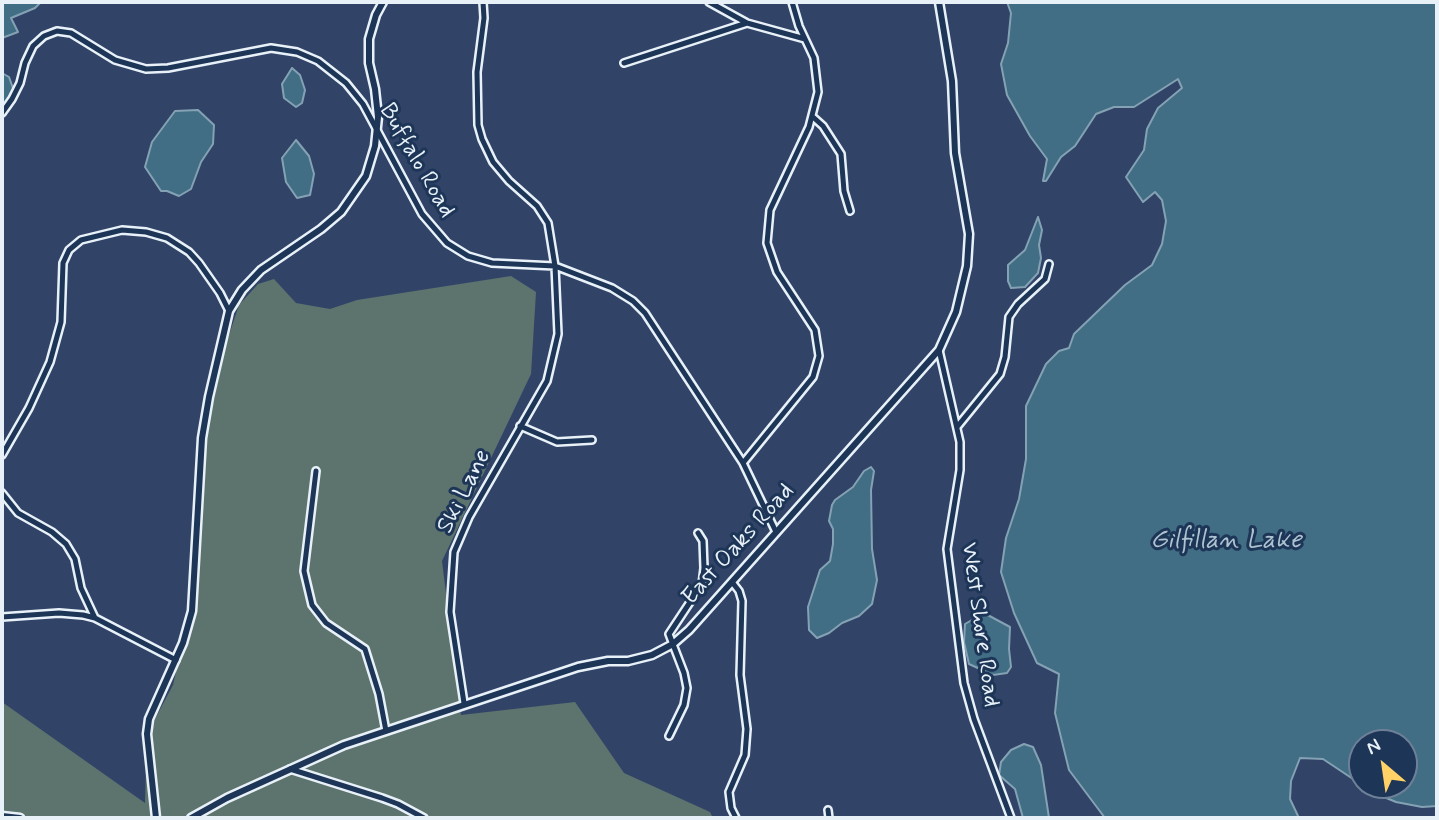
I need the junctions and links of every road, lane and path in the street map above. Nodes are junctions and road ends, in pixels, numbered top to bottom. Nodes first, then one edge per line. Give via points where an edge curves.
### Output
1 (383, 2) edge
2 (483, 2) edge
3 (709, 2) edge
4 (792, 2) edge
5 (939, 2) edge
6 (747, 23) junction
7 (805, 39) junction
8 (624, 63) dead end
9 (2, 113) edge
10 (813, 117) junction
11 (376, 130) junction
12 (850, 211) dead end
13 (1049, 264) dead end
14 (555, 266) junction
15 (229, 311) junction
16 (939, 350) junction
17 (520, 426) junction
18 (957, 427) junction
19 (592, 440) dead end
20 (2, 455) edge
21 (743, 463) junction
22 (316, 471) dead end
23 (2, 493) edge
24 (776, 532) junction
25 (698, 533) dead end
26 (732, 582) junction
27 (2, 617) edge
28 (95, 618) junction
29 (673, 644) junction
30 (176, 660) junction
31 (464, 703) junction
32 (386, 732) junction
33 (669, 736) dead end
34 (290, 769) junction
35 (828, 810) dead end
36 (2, 816) edge
37 (20, 818) edge
38 (156, 818) edge
39 (191, 818) edge
40 (424, 818) edge
41 (736, 818) edge
42 (829, 818) edge
43 (1011, 818) edge

1 - 11 street via 369,39
2 - 14 street, Ski Lane via 476,112 481,139 500,172 543,214
3 - 6 street
4 - 7 street
5 - 16 street, East Oaks Road via 969,234 962,294
6 - 7 street
6 - 8 street
7 - 10 street via 818,80
9 - 11 street, Buffalo Road via 20,83 33,46 44,36 64,31 115,60 146,69 258,49 297,52 318,61 346,83
10 - 12 street via 841,154
10 - 21 street via 766,231 773,263 815,330 818,366
11 - 14 street, Buffalo Road via 422,214 447,243 492,263
11 - 15 street via 371,161 351,200 331,221 261,270
13 - 18 street via 1045,279 1009,317 1000,374
14 - 17 street, Ski Lane via 556,350 547,381
14 - 21 street, Buffalo Road via 634,301
15 - 20 street via 199,263 167,239 122,230 81,240 63,263 61,322 50,362
15 - 30 street via 203,428 192,611
16 - 18 street, West Shore Road
16 - 24 street, East Oaks Road
17 - 19 street via 557,442
17 - 31 street, Ski Lane via 454,552 450,612
18 - 43 street, West Shore Road via 960,470 947,553 964,683
21 - 24 street, Buffalo Road
22 - 32 street via 304,571 312,605 327,623 365,649
23 - 28 street via 18,513 66,544
24 - 26 street, East Oaks Road
25 - 29 street via 703,541 704,575 668,634
26 - 29 street, East Oaks Road
26 - 41 street via 742,601 740,674 747,729 745,755 729,792
27 - 28 street via 71,613
28 - 30 street
29 - 31 street, East Oaks Road via 641,659 578,667
29 - 33 street via 687,688
30 - 38 street via 154,704 147,734
31 - 32 street, East Oaks Road
32 - 34 street, East Oaks Road
34 - 39 street, East Oaks Road
34 - 40 street via 398,803
35 - 42 street
36 - 37 street

